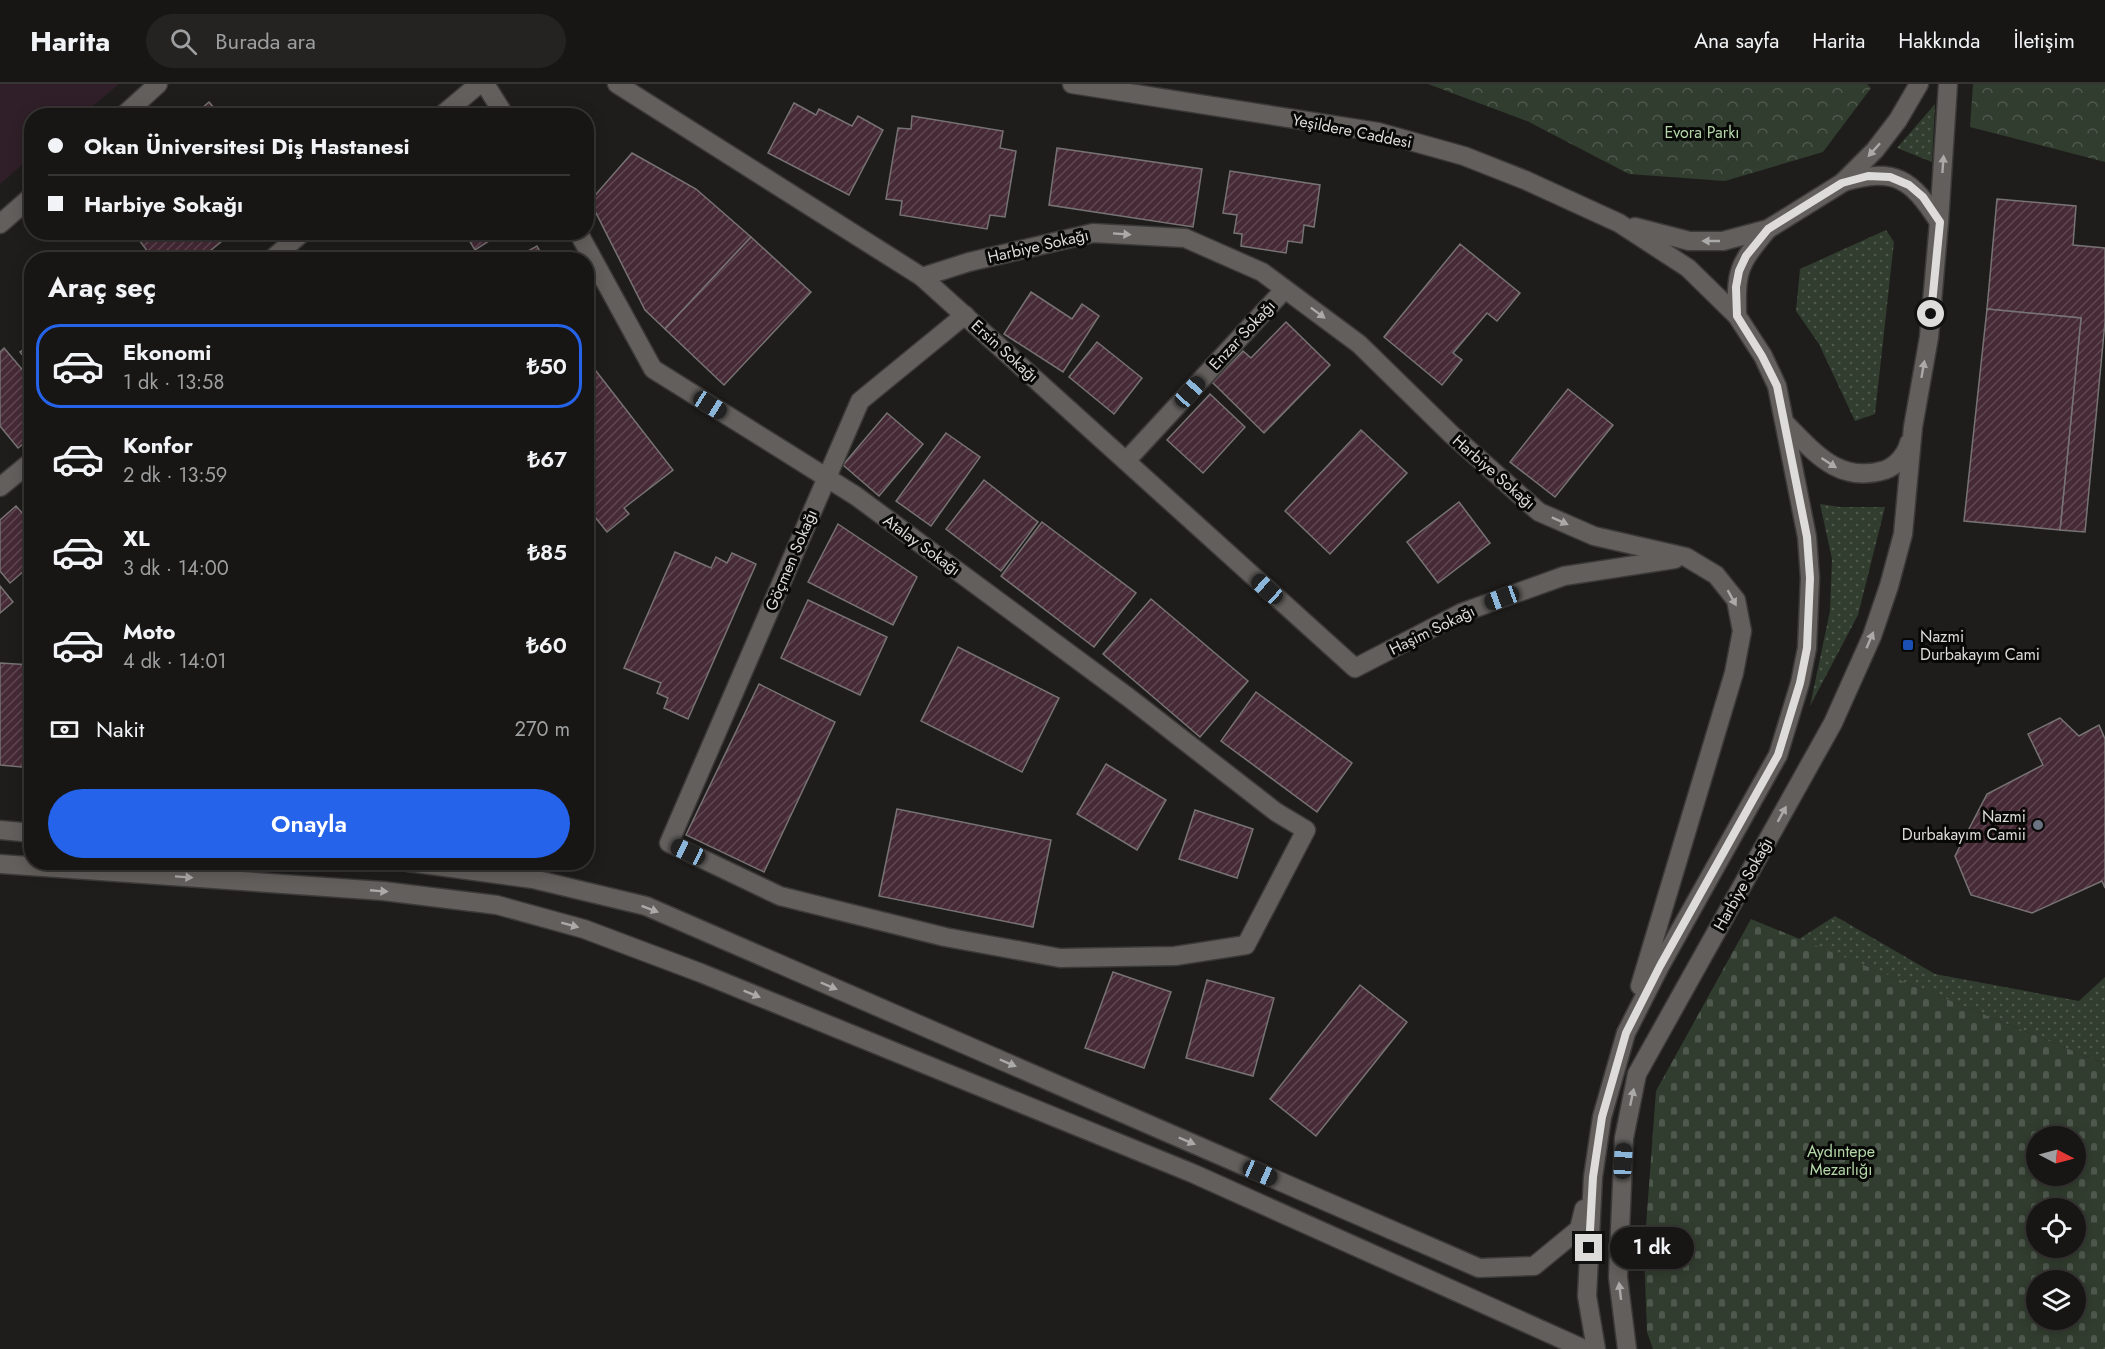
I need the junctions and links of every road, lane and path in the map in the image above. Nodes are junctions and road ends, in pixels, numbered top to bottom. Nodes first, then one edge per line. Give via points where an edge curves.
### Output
1 (159, 84) edge
2 (479, 84) edge
3 (484, 84) edge
4 (617, 84) edge
5 (1072, 84) edge
6 (1919, 84) edge
7 (1948, 84) edge
8 (132, 108) edge
9 (450, 108) edge
10 (500, 108) edge
11 (1842, 183) junction
12 (24, 203) edge
13 (1940, 222) junction
14 (1619, 223) junction
15 (0, 224) edge
16 (1768, 229) junction
17 (294, 240) edge
18 (280, 252) edge
19 (594, 262) edge
20 (922, 277) junction
21 (1285, 289) junction
22 (965, 315) junction
23 (1737, 316) junction
24 (1786, 424) junction
25 (1913, 427) junction
26 (1126, 461) junction
27 (24, 466) edge
28 (3, 478) edge
29 (826, 478) junction
30 (1686, 557) junction
31 (1355, 668) joint
32 (0, 830) edge
33 (24, 832) edge
34 (669, 843) joint
35 (0, 864) edge
36 (24, 866) edge
37 (85, 870) edge
38 (467, 870) edge
39 (1626, 1033) junction
40 (1593, 1177) junction
41 (1584, 1349) edge
42 (1596, 1349) edge
43 (1626, 1349) edge

1 - 8 street
2 - 9 street
3 - 10 street
4 - 20 street, Ersin Sokağı
5 - 14 street, Yeşildere Caddesi via 1378,132 1464,156
6 -> 11 street via 1875,150
13 -> 7 street
11 - 13 street via 1868,176 1890,177 1909,185 1923,197
11 - 16 street
12 - 15 street
25 -> 13 street via 1929,337
16 -> 14 street via 1723,241 1689,241
14 - 23 street, Harbiye Sokağı via 1688,267
16 - 23 street via 1739,271
17 - 18 street
19 - 29 street, Atalay Sokağı via 652,369
20 -> 21 street, Harbiye Sokağı via 1093,233 1185,238 1262,272
20 - 22 street, Ersin Sokağı
21 - 26 street, Enzar Sokağı
21 -> 30 street, Harbiye Sokağı via 1359,344 1452,435 1539,512 1594,536
22 - 26 street, Ersin Sokağı
22 - 29 street, Göçmen Sokağı via 860,400
23 - 24 street, Harbiye Sokağı via 1777,386
24 -> 25 street via 1833,467 1870,474 1889,468 1906,453
24 - 39 street, Harbiye Sokağı via 1807,537 1810,578 1807,648 1800,683 1778,755
43 -> 25 street, Harbiye Sokağı via 1618,1277 1624,1138 1637,1074 1833,723 1872,636 1903,534
26 - 31 street, Ersin Sokağı
27 - 28 street
29 - 34 street, Göçmen Sokağı
29 - 34 street, Atalay Sokağı via 856,496 1119,690 1276,812 1306,830 1246,945 1163,956 1060,958 945,937 780,896
30 - 31 street, Haşim Sokağı via 1564,576 1461,613
30 -> 39 street, Harbiye Sokağı via 1716,575 1736,600 1742,631 1734,674
32 - 33 street
35 -> 36 street
37 -> 41 street via 383,891 497,905 584,929 1192,1173
38 -> 40 street via 533,879 646,906 1479,1268 1534,1266 1579,1229
39 - 40 street, Harbiye Sokağı via 1602,1117
40 - 42 street, Harbiye Sokağı via 1587,1296

